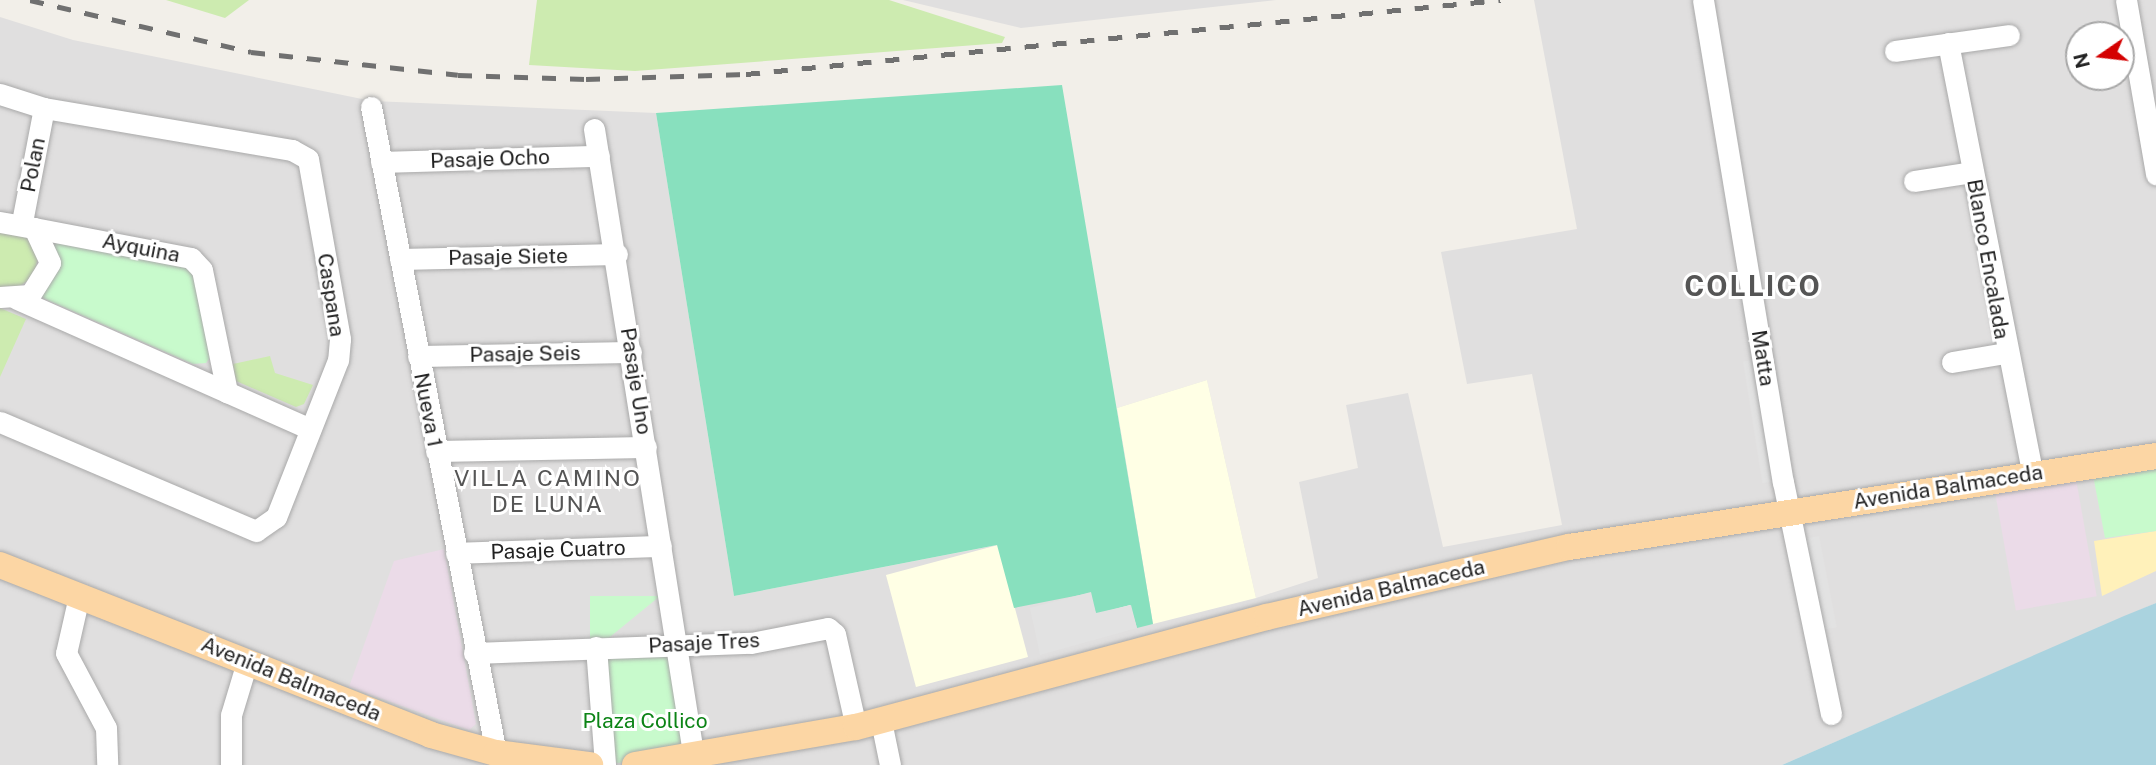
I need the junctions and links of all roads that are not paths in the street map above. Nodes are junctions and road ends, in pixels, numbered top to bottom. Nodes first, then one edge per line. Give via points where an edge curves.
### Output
1 (1703, 0) edge
2 (2126, 0) edge
3 (2009, 34) dead end
4 (1948, 43) junction
5 (1895, 51) dead end
6 (0, 94) edge
7 (371, 107) dead end
8 (44, 108) junction
9 (594, 129) dead end
10 (599, 156) junction
11 (381, 162) junction
12 (1972, 172) junction
13 (2156, 174) edge
14 (1914, 181) dead end
15 (11, 223) edge
16 (617, 254) junction
17 (400, 259) junction
18 (8, 298) edge
19 (631, 352) junction
20 (2006, 353) junction
21 (418, 356) junction
22 (1952, 362) dead end
23 (227, 392) junction
24 (0, 422) edge
25 (310, 429) junction
26 (646, 447) junction
27 (436, 451) junction
28 (2156, 456) edge
29 (2032, 473) junction
30 (1790, 513) junction
31 (661, 546) junction
32 (456, 553) junction
33 (0, 565) edge
34 (79, 596) junction
35 (676, 646) junction
36 (596, 647) junction
37 (474, 653) junction
38 (247, 662) junction
39 (1831, 714) dead end
40 (869, 724) junction
41 (496, 753) junction
42 (694, 759) junction
43 (107, 765) edge
44 (230, 765) edge
45 (590, 765) edge
46 (605, 765) edge
47 (635, 765) edge
48 (890, 765) edge

1 - 30 street, Matta
2 - 13 street
3 - 4 street
4 - 5 street
4 - 12 street, Blanco Encalada
6 - 8 street, Caspana
7 - 11 street, Nueva 1
8 - 15 street, Polan
8 - 25 street, Caspana via 197,131 292,150 308,159 340,339
9 - 10 street, Pasaje Uno
10 - 11 street, Pasaje Ocho
10 - 16 street, Pasaje Uno
11 - 17 street, Nueva 1
12 - 14 street
12 - 20 street, Blanco Encalada
15 - 18 street via 50,262 40,287
15 - 23 street, Ayquina via 191,258 202,270
16 - 17 street, Pasaje Siete
16 - 19 street, Pasaje Uno
17 - 21 street, Nueva 1
18 - 23 street
19 - 21 street, Pasaje Seis
19 - 26 street, Pasaje Uno
20 - 22 street
20 - 29 street, Blanco Encalada
21 - 27 street, Nueva 1
23 - 25 street
24 - 25 street, Caspana via 256,531 276,517
26 - 27 street
26 - 31 street, Pasaje Uno
27 - 32 street, Nueva 1
28 - 29 main road, Avenida Balmaceda
29 - 30 main road, Avenida Balmaceda
30 - 39 street, Matta
30 - 40 main road, Avenida Balmaceda via 1569,547 1267,617
31 - 32 street, Pasaje Cuatro
31 - 35 street, Pasaje Uno
32 - 37 street, Nueva 1
33 - 34 main road, Avenida Balmaceda
34 - 38 main road, Avenida Balmaceda
34 - 43 street via 66,653 106,728
35 - 36 street, Pasaje Tres
35 - 40 street, Pasaje Tres via 751,643 828,628 835,634
35 - 42 street, Pasaje Uno
36 - 37 street, Pasaje Tres
36 - 46 street
37 - 41 street, Nueva 1
38 - 41 main road, Avenida Balmaceda via 430,735
38 - 44 street via 231,715
40 - 42 main road, Avenida Balmaceda
40 - 48 street
41 - 45 main road, Avenida Balmaceda
42 - 47 main road, Avenida Balmaceda

